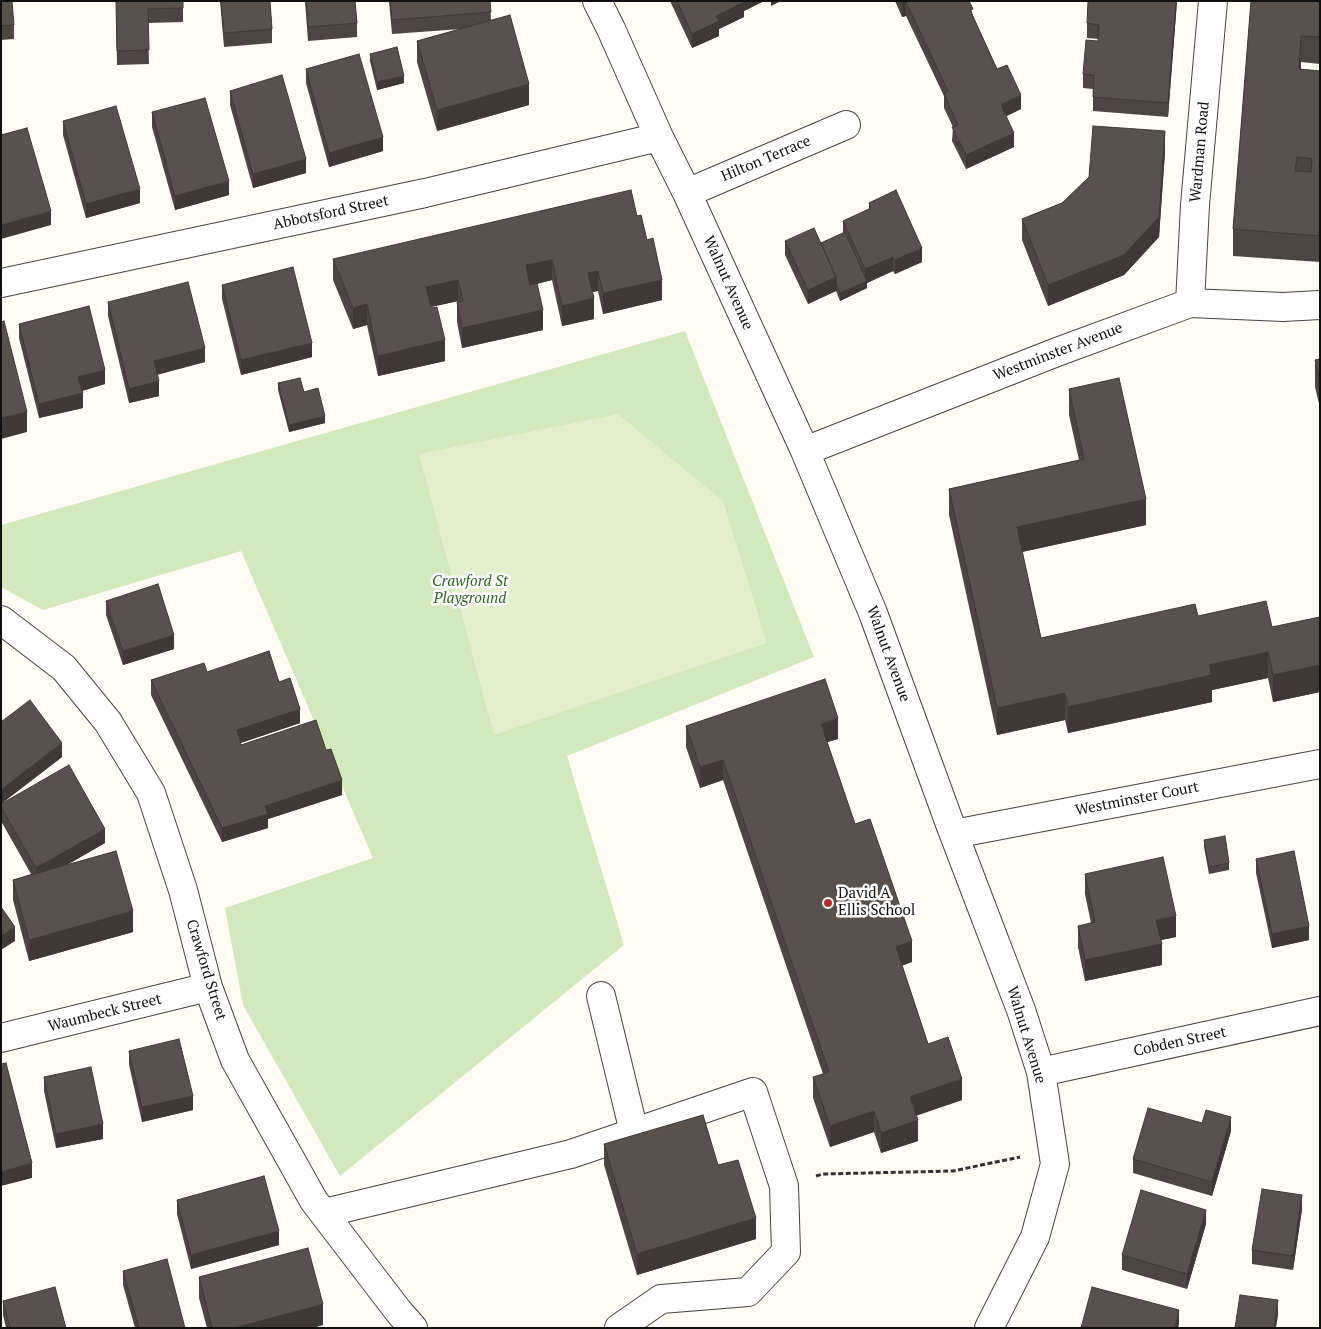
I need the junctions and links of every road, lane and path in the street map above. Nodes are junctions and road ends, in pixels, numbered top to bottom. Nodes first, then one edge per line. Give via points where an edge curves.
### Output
1 (597, 1) edge
2 (1213, 1) edge
3 (846, 124) dead end
4 (659, 137) junction
5 (687, 193) junction
6 (1, 283) edge
7 (1190, 303) junction
8 (1320, 305) edge
9 (805, 451) junction
10 (1, 620) edge
11 (1320, 764) edge
12 (954, 834) junction
13 (208, 987) junction
14 (601, 996) dead end
15 (1320, 1011) edge
16 (1, 1038) edge
17 (1041, 1072) junction
18 (634, 1132) junction
19 (1023, 1157) dead end
20 (823, 1174) dead end
21 (324, 1213) junction
22 (413, 1328) edge
23 (619, 1328) edge
24 (989, 1328) edge

1 - 4 street, Walnut Avenue
2 - 7 street, Wardman Road
3 - 5 street, Hilton Terrace
4 - 5 street, Walnut Avenue
4 - 6 street, Abbotsford Street via 425,193
5 - 9 street, Walnut Avenue
7 - 8 street, Westminster Avenue
7 - 9 street, Westminster Avenue
9 - 12 street, Walnut Avenue via 873,613
10 - 13 street, Crawford Street via 64,668 108,722 151,793
11 - 12 street, Westminster Court
12 - 17 street, Walnut Avenue via 1021,1010
13 - 16 street, Waumbeck Street
13 - 21 street, Crawford Street via 235,1060 314,1202
14 - 18 street
15 - 17 street, Cobden Street
17 - 24 street, Walnut Avenue via 1055,1164 1035,1237
18 - 21 street via 571,1154
18 - 23 street via 754,1092 784,1186 786,1252 748,1292 661,1299
19 - 20 path via 953,1171
21 - 22 street, Crawford Street

